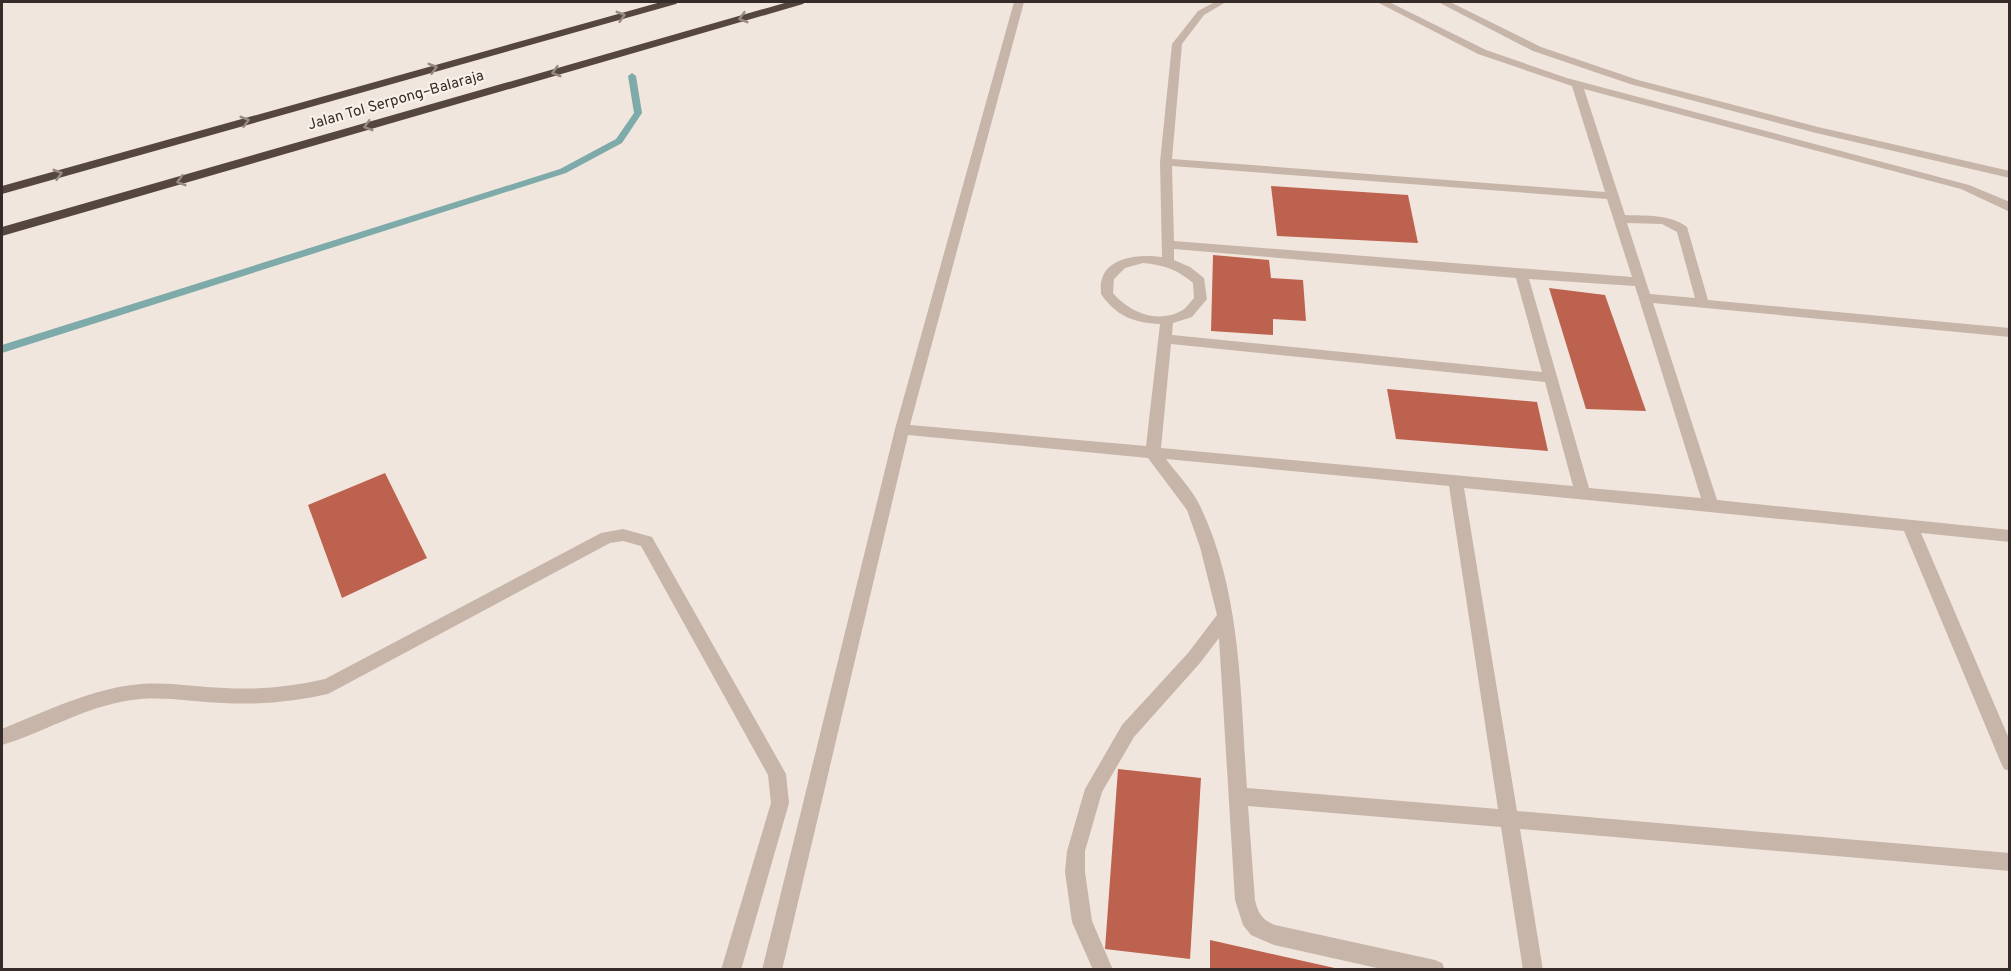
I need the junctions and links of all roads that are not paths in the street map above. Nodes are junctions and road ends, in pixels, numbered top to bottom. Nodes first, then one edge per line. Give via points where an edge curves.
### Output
1 (672, 2) edge
2 (799, 2) edge
3 (1019, 2) edge
4 (1221, 2) edge
5 (1382, 2) edge
6 (1443, 2) edge
7 (1577, 85) junction
8 (1166, 162) junction
9 (2010, 175) edge
10 (2, 190) edge
11 (1613, 196) junction
12 (2010, 208) edge
13 (1619, 219) junction
14 (2, 232) edge
15 (1169, 245) junction
16 (1168, 261) junction
17 (1521, 274) junction
18 (1640, 282) junction
19 (1645, 298) junction
20 (1703, 303) junction
21 (1167, 320) junction
22 (2010, 333) edge
23 (1165, 339) junction
24 (1551, 378) junction
25 (902, 429) junction
26 (1153, 453) junction
27 (1456, 482) junction
28 (1583, 494) junction
29 (1712, 506) junction
30 (1910, 526) junction
31 (2010, 536) edge
32 (1226, 616) junction
33 (2, 738) edge
34 (2010, 763) edge
35 (1237, 796) junction
36 (1509, 818) junction
37 (2010, 862) edge
38 (731, 969) edge
39 (772, 969) edge
40 (1103, 969) edge
41 (1435, 969) edge
42 (1533, 969) edge

10 -> 1 highway, Jalan Tol Serpong–Balaraja
2 -> 14 highway, Jalan Tol Serpong–Balaraja
3 - 25 street
4 - 8 street via 1201,13 1177,44
5 - 7 street via 1482,52
6 - 9 street via 1537,49 1634,82
7 - 11 street
7 - 12 street via 1965,187
8 - 11 street
8 - 15 street
11 - 13 street
13 - 18 street
13 - 20 street via 1668,222 1683,230
15 - 16 street
15 - 17 street
16 - 21 street via 1182,266 1198,281 1201,299 1187,314
16 - 21 street via 1143,259 1121,265 1108,278 1107,294 1119,309 1141,319
17 - 18 street
17 - 24 street
18 - 19 street
19 - 20 street
19 - 29 street
20 - 22 street
21 - 23 street
23 - 24 street
23 - 26 street
24 - 28 street
25 - 26 street
25 - 39 street
26 - 27 street
26 - 32 street via 1194,508
27 - 28 street
27 - 36 street
28 - 29 street
29 - 30 street
30 - 31 street
30 - 34 street
32 - 35 street
32 - 40 street via 1128,731 1094,789 1076,851 1075,872 1082,922
33 - 38 street via 126,694 159,691 269,697 328,686 608,537 633,536 646,541 777,774 780,804
35 - 36 street
35 - 41 street via 1245,900 1250,918 1258,928 1274,935
36 - 37 street
36 - 42 street

